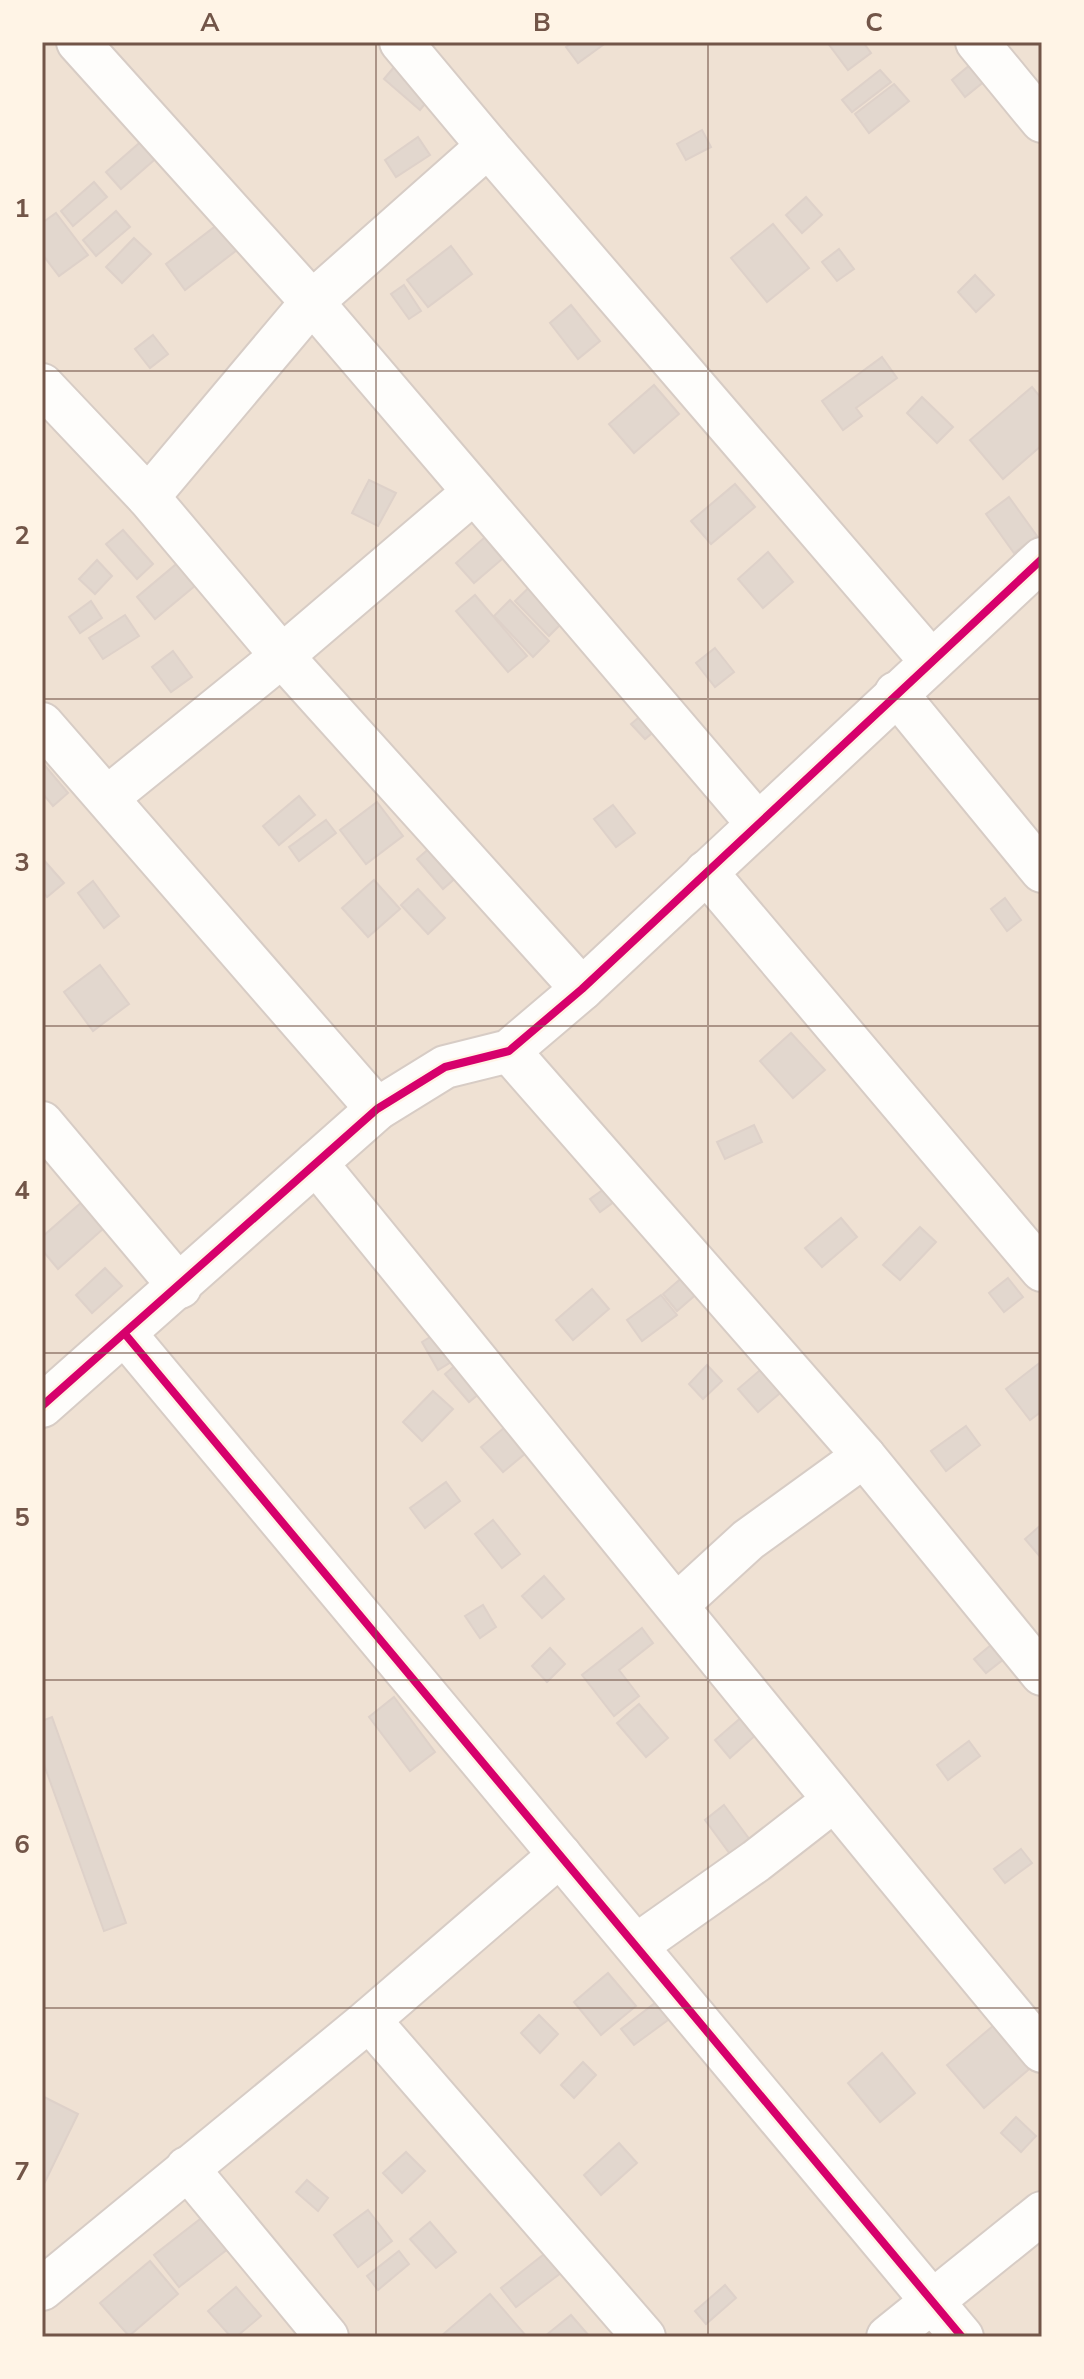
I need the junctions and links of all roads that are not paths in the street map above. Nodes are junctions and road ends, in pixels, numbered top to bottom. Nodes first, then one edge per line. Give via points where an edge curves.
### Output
1 (78, 42) edge
2 (401, 42) edge
3 (977, 42) edge
4 (1042, 121) edge
5 (488, 146) junction
6 (312, 302) junction
7 (42, 385) edge
8 (474, 492) junction
9 (148, 497) junction
10 (1042, 559) edge
11 (282, 656) junction
12 (931, 661) junction
13 (896, 693) junction
14 (42, 724) edge
15 (108, 797) junction
16 (758, 824) junction
17 (1042, 871) edge
18 (706, 872) junction
19 (582, 989) junction
20 (509, 1051) junction
21 (377, 1109) junction
22 (42, 1123) edge
23 (316, 1163) junction
24 (1042, 1270) edge
25 (180, 1287) junction
26 (125, 1334) junction
27 (42, 1406) edge
28 (864, 1456) junction
29 (677, 1605) junction
30 (1042, 1674) edge
31 (833, 1801) junction
32 (560, 1855) junction
33 (637, 1945) junction
34 (369, 2020) junction
35 (1042, 2051) edge
36 (187, 2168) junction
37 (1042, 2213) edge
38 (42, 2289) edge
39 (932, 2302) junction
40 (327, 2337) edge
41 (644, 2337) edge
42 (888, 2337) edge
43 (962, 2337) edge

1 - 6 street
2 - 5 street
3 - 4 street
5 - 6 street
5 - 12 street
6 - 8 street
6 - 9 street
7 - 9 street
8 - 11 street
8 - 16 street
9 - 11 street
10 - 12 street
11 - 15 street
11 - 19 street
12 - 13 street
13 - 16 street
13 - 17 street
14 - 15 street
15 - 21 street
16 - 18 street
18 - 19 street
18 - 24 street
19 - 20 street
20 - 21 street via 445,1067
20 - 28 street
21 - 23 street
22 - 25 street
23 - 25 street
23 - 29 street
25 - 26 street
26 - 27 street
26 - 32 street
28 - 29 street via 748,1540
28 - 30 street
29 - 31 street
31 - 33 street
31 - 35 street
32 - 33 street
32 - 34 street
33 - 39 street
34 - 36 street
34 - 41 street
36 - 38 street
36 - 40 street
37 - 39 street
39 - 42 street
39 - 43 street

